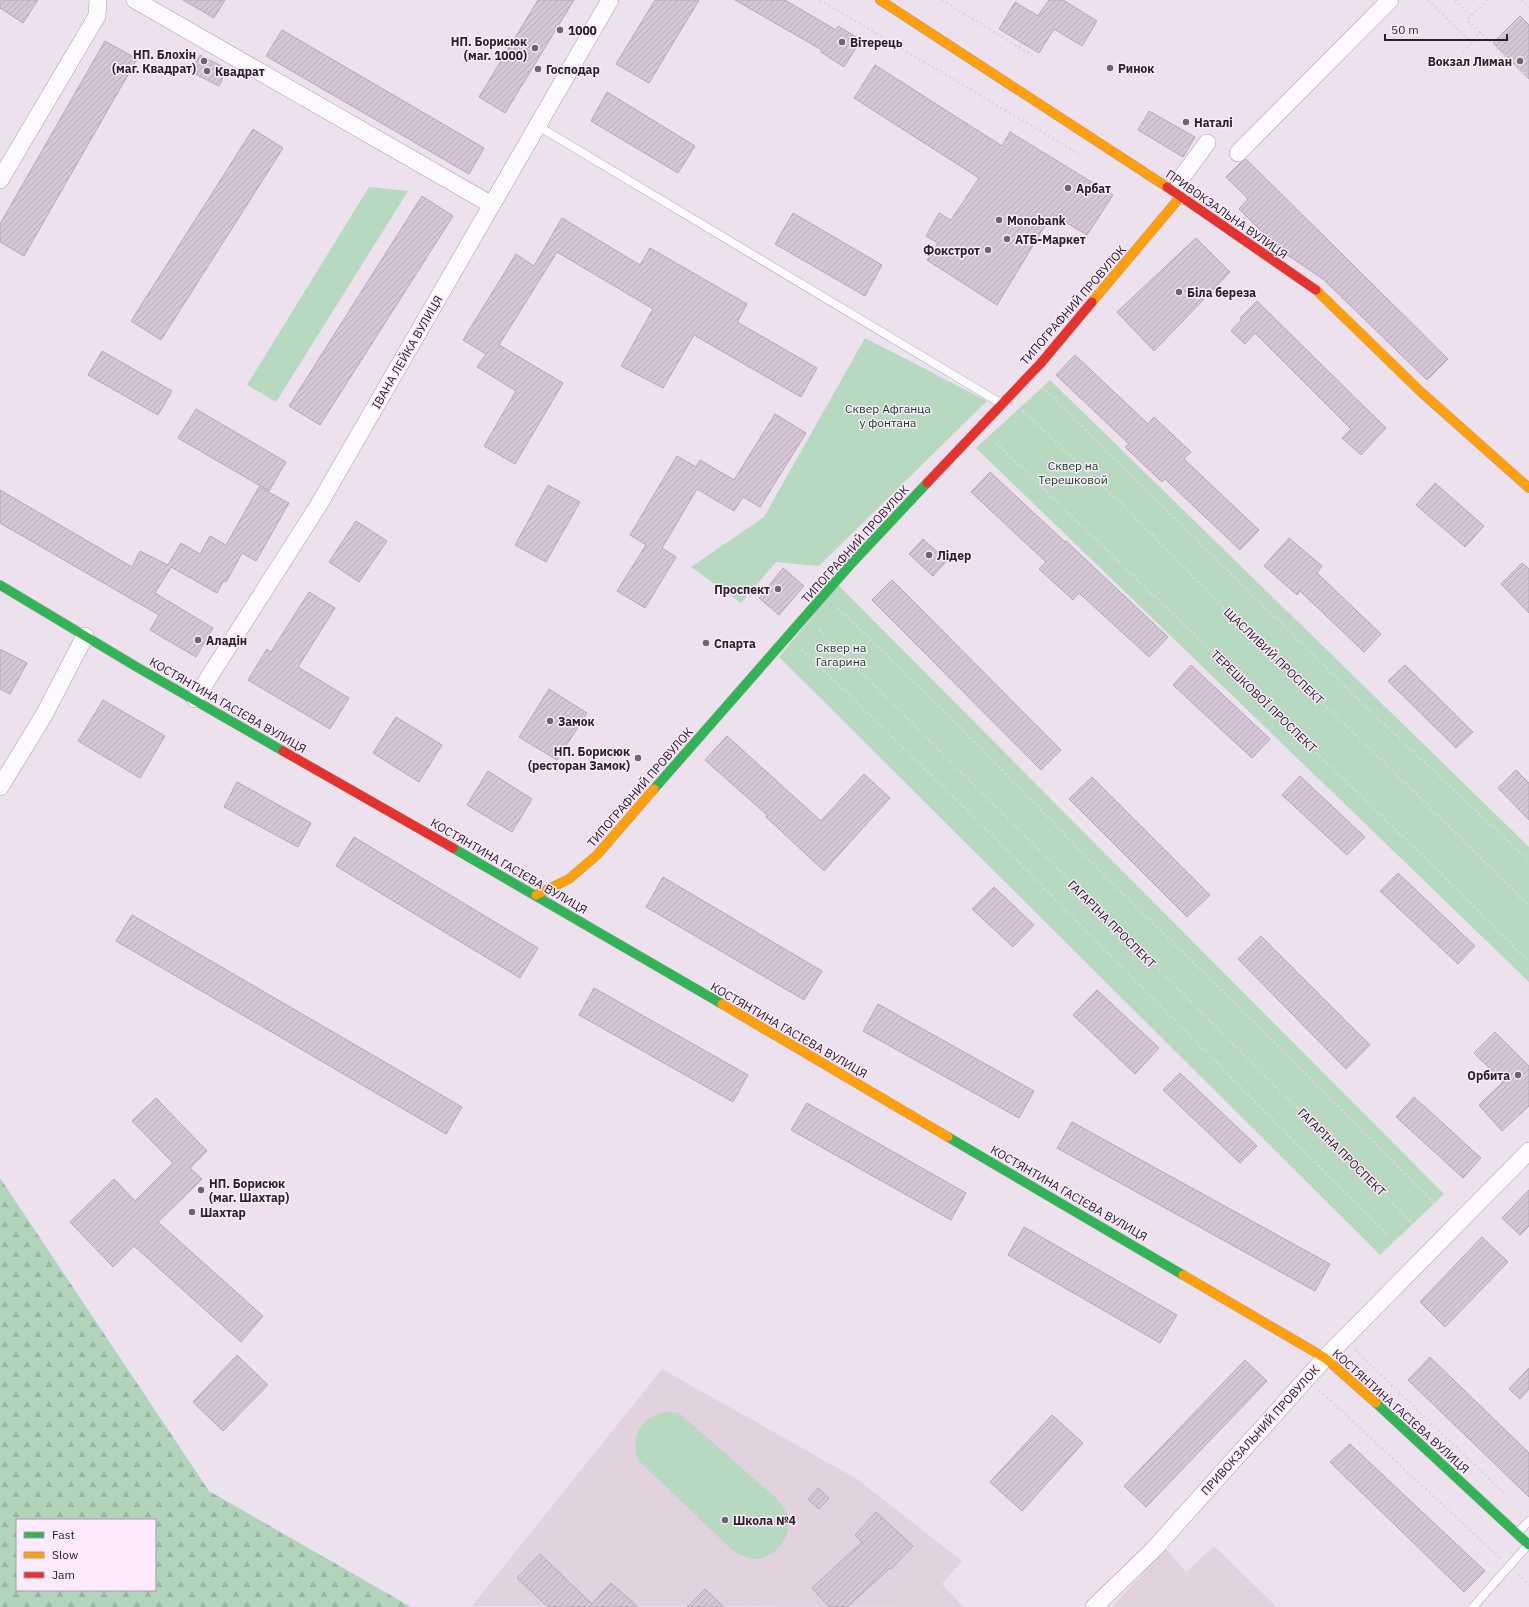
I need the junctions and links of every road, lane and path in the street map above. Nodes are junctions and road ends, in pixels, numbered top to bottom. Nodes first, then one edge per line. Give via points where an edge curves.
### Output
1 (98, 0) edge
2 (135, 0) edge
3 (610, 0) edge
4 (820, 0) edge
5 (880, 0) edge
6 (942, 0) edge
7 (1390, 0) edge
8 (1428, 0) edge
9 (1455, 0) edge
10 (1488, 0) edge
11 (1521, 0) edge
12 (1529, 8) edge
13 (1472, 16) junction
14 (1481, 32) junction
15 (1471, 42) junction
16 (1463, 52) dead end
17 (1033, 56) dead end
18 (1529, 79) edge
19 (538, 126) junction
20 (1206, 143) dead end
21 (1238, 153) dead end
22 (1083, 157) dead end
23 (0, 180) edge
24 (1181, 196) junction
25 (492, 204) junction
26 (1042, 387) dead end
27 (1002, 404) junction
28 (1018, 407) dead end
29 (996, 443) dead end
30 (1529, 488) edge
31 (0, 585) edge
32 (833, 604) dead end
33 (819, 629) dead end
34 (85, 636) junction
35 (797, 644) dead end
36 (195, 699) junction
37 (0, 787) edge
38 (1529, 861) edge
39 (536, 895) junction
40 (1529, 906) edge
41 (1529, 962) edge
42 (1529, 1151) edge
43 (1434, 1203) dead end
44 (1412, 1223) dead end
45 (1389, 1236) dead end
46 (1344, 1339) junction
47 (1325, 1358) junction
48 (1307, 1379) junction
49 (1506, 1496) dead end
50 (1529, 1521) edge
51 (1517, 1534) junction
52 (1529, 1545) edge
53 (1509, 1566) junction
54 (1529, 1585) edge
55 (1094, 1607) edge
56 (1473, 1607) edge

1 - 23 street via 97,16
2 - 25 street
3 - 19 street, ІВАНА ЛЕЙКА ВУЛИЦЯ
4 - 22 path
5 - 24 street, ПРИВОКЗАЛЬНА ВУЛИЦЯ
6 - 17 path
7 - 21 street
8 - 15 path
9 - 13 path
10 - 13 path
11 - 12 path
13 - 14 path via 1468,20
14 - 15 path
14 - 18 path
15 - 16 path
19 - 25 street, ІВАНА ЛЕЙКА ВУЛИЦЯ
19 - 27 lane
20 - 24 street via 1178,181
24 - 27 street, ТИПОГРАФНИЙ ПРОВУЛОК via 1041,363
24 - 30 street, ПРИВОКЗАЛЬНА ВУЛИЦЯ via 1314,288 1421,392
25 - 36 street, ІВАНА ЛЕЙКА ВУЛИЦЯ via 318,506
26 - 38 path via 1367,708
27 - 39 street, ТИПОГРАФНИЙ ПРОВУЛОК via 851,564 597,855 569,879
28 - 40 path, ЩАСЛИВИЙ ПРОСПЕКТ via 1124,506 1234,618
29 - 41 path, ТЕРЕШКОВОЇ ПРОСПЕКТ
31 - 34 street, КОСТЯНТИНА ГАСІЄВА ВУЛИЦЯ
32 - 43 path via 959,726 1106,877
33 - 44 path, ГАГАРІНА ПРОСПЕКТ
34 - 36 street, КОСТЯНТИНА ГАСІЄВА ВУЛИЦЯ
34 - 37 street via 44,715
35 - 45 path via 968,811
36 - 39 street, КОСТЯНТИНА ГАСІЄВА ВУЛИЦЯ
39 - 47 street, КОСТЯНТИНА ГАСІЄВА ВУЛИЦЯ
42 - 46 street, ПРИВОКЗАЛЬНИЙ ПРОВУЛОК
46 - 47 street, ПРИВОКЗАЛЬНИЙ ПРОВУЛОК
46 - 49 path
47 - 48 street, ПРИВОКЗАЛЬНИЙ ПРОВУЛОК
47 - 51 street, КОСТЯНТИНА ГАСІЄВА ВУЛИЦЯ
48 - 53 path
48 - 55 street, ПРИВОКЗАЛЬНИЙ ПРОВУЛОК via 1153,1550
50 - 51 lane
51 - 52 street, КОСТЯНТИНА ГАСІЄВА ВУЛИЦЯ
52 - 53 lane
53 - 54 path
53 - 56 lane

